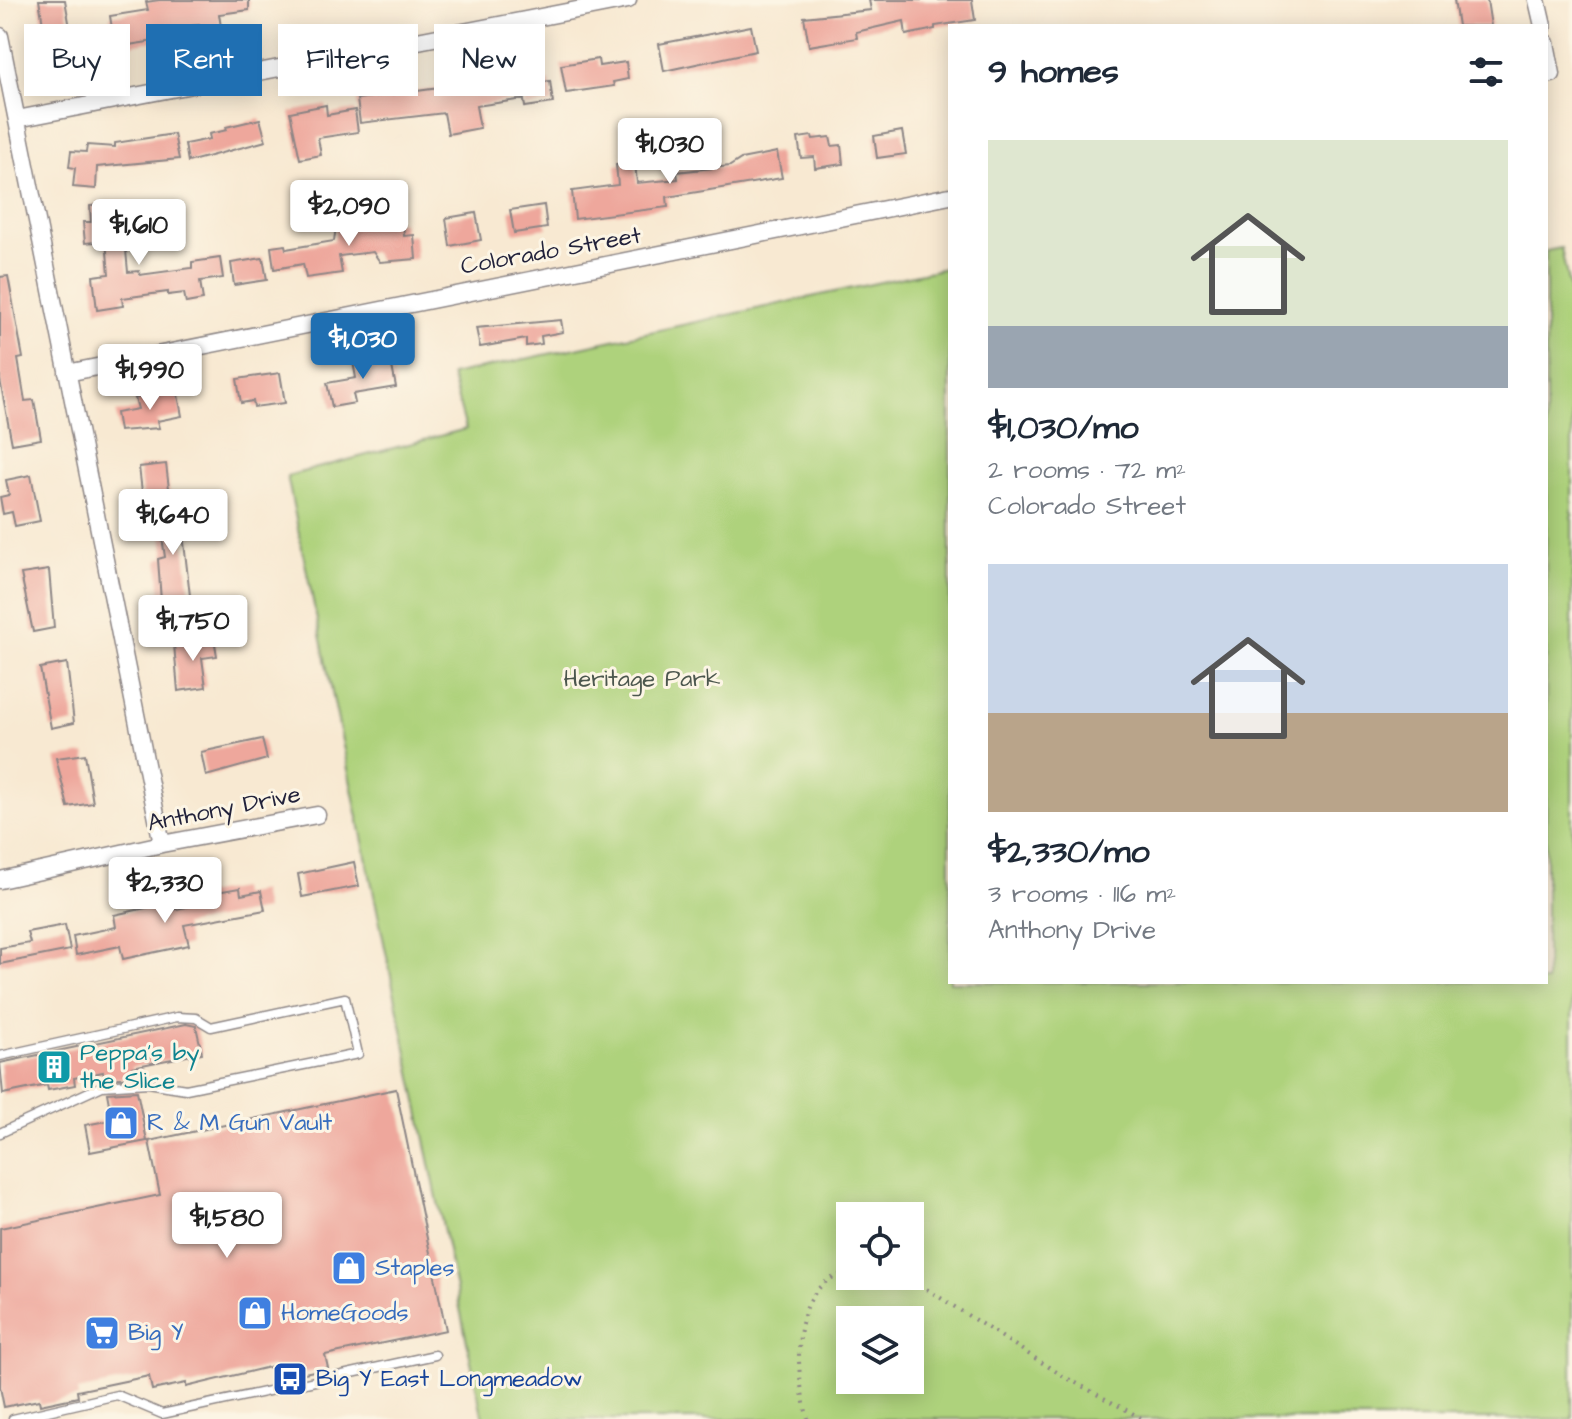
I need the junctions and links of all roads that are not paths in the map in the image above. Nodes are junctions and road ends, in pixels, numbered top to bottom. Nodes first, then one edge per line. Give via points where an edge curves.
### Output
1 (628, 0) edge
2 (1537, 0) edge
3 (1543, 24) edge
4 (0, 36) edge
5 (17, 119) junction
6 (948, 196) edge
7 (67, 373) junction
8 (317, 815) dead end
9 (162, 844) junction
10 (0, 880) edge
11 (0, 1056) edge
12 (0, 1133) edge
13 (435, 1355) dead end
14 (13, 1419) edge

1 - 5 street
2 - 3 street
4 - 5 street
5 - 7 street
6 - 7 street, Colorado Street
7 - 9 street
8 - 9 street, Anthony Drive
9 - 10 street, Anthony Drive
11 - 12 lane via 177,1017 196,1018 211,1027 345,998 358,1054 186,1089 148,1083 102,1086
13 - 14 lane via 162,1414 117,1395

